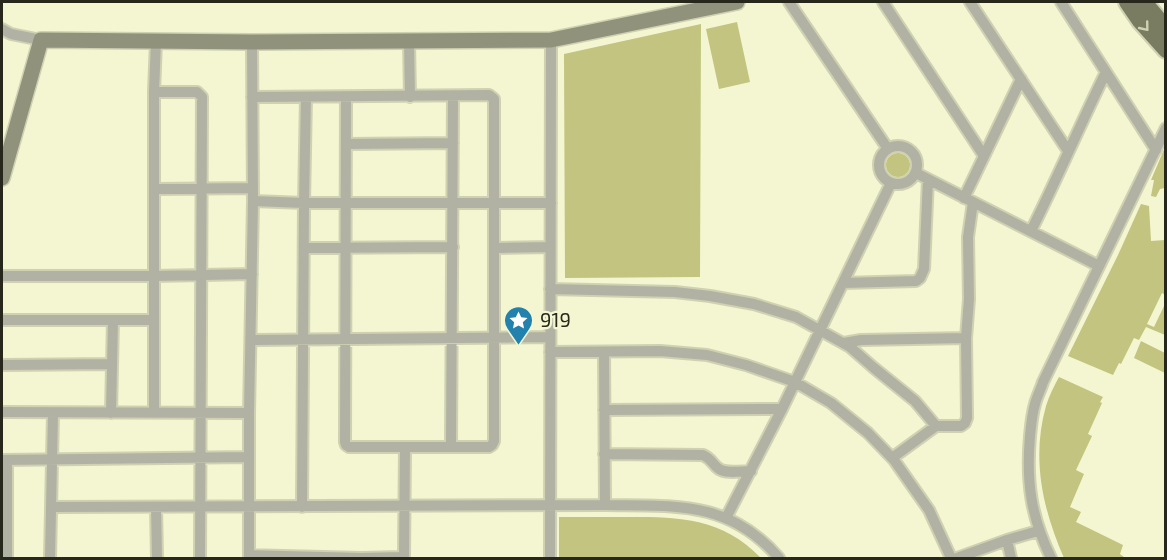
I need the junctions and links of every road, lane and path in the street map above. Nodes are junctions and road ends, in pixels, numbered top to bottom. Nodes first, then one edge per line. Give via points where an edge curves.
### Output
1 (737, 2) edge
2 (789, 2) edge
3 (883, 2) edge
4 (970, 2) edge
5 (1061, 2) edge
6 (1127, 2) edge
7 (1144, 2) edge
8 (1166, 28) edge
9 (2, 29) edge
10 (41, 40) junction
11 (550, 40) junction
12 (156, 41) junction
13 (252, 42) junction
14 (409, 42) junction
15 (1166, 50) edge
16 (1106, 72) junction
17 (1022, 79) junction
18 (154, 92) junction
19 (252, 97) junction
20 (306, 97) junction
21 (346, 97) junction
22 (410, 97) junction
23 (453, 97) junction
24 (1166, 128) edge
25 (453, 143) junction
26 (346, 144) junction
27 (888, 149) junction
28 (1156, 150) junction
29 (1068, 151) junction
30 (984, 156) junction
31 (916, 173) junction
32 (2, 178) edge
33 (928, 179) junction
34 (891, 183) junction
35 (253, 188) junction
36 (154, 189) junction
37 (202, 189) junction
38 (969, 200) junction
39 (253, 201) junction
40 (453, 202) junction
41 (304, 203) junction
42 (345, 203) junction
43 (494, 203) junction
44 (550, 203) junction
45 (1031, 231) junction
46 (345, 247) junction
47 (453, 247) junction
48 (550, 247) junction
49 (304, 248) junction
50 (494, 248) junction
51 (1099, 266) junction
52 (252, 274) junction
53 (2, 276) edge
54 (154, 276) junction
55 (202, 276) junction
56 (843, 283) junction
57 (550, 289) junction
58 (2, 320) edge
59 (113, 320) junction
60 (154, 320) junction
61 (819, 330) junction
62 (550, 337) junction
63 (346, 338) junction
64 (452, 338) junction
65 (494, 338) junction
66 (966, 338) junction
67 (303, 339) junction
68 (250, 340) junction
69 (844, 343) junction
70 (550, 352) junction
71 (604, 352) junction
72 (112, 364) junction
73 (2, 365) edge
74 (795, 382) junction
75 (782, 409) junction
76 (604, 410) junction
77 (2, 412) edge
78 (53, 413) junction
79 (111, 413) junction
80 (154, 413) junction
81 (201, 413) junction
82 (249, 413) junction
83 (936, 426) junction
84 (451, 447) junction
85 (405, 448) junction
86 (604, 454) junction
87 (249, 457) junction
88 (201, 458) junction
89 (892, 458) junction
90 (4, 460) edge
91 (52, 460) junction
92 (751, 471) junction
93 (604, 505) junction
94 (404, 506) junction
95 (550, 506) junction
96 (51, 507) junction
97 (156, 507) junction
98 (200, 507) junction
99 (249, 507) junction
100 (302, 507) junction
101 (726, 518) junction
102 (1038, 531) junction
103 (1007, 540) junction
104 (249, 557) edge
105 (7, 558) edge
106 (50, 558) edge
107 (157, 558) edge
108 (200, 558) edge
109 (363, 558) edge
110 (408, 558) edge
111 (550, 558) edge
112 (780, 558) edge
113 (951, 558) edge
114 (957, 558) edge
115 (1011, 558) edge
116 (1051, 558) edge

1 - 11 street
2 - 27 street
3 - 30 street
4 - 17 street
5 - 16 street
6 -> 15 main road
7 - 8 main road
9 - 10 street
10 - 12 street
10 - 32 street
11 - 14 street
11 - 44 street
12 - 13 street
12 - 18 street
13 - 14 street
13 - 19 street
14 - 22 street
16 - 28 street
16 - 29 street
17 - 29 street
17 - 30 street
18 - 36 street
18 - 37 street via 197,92 202,97
19 - 20 street
19 - 35 street
20 - 21 street
20 - 41 street
21 - 22 street
21 - 26 street
22 - 23 street
23 - 25 street
23 - 43 street via 489,95 494,99
24 - 28 street
25 - 26 street
25 - 40 street
26 - 42 street
27 - 31 street via 899,146 911,150 917,160
27 - 34 street via 879,164 882,175
28 - 51 street
29 - 45 street
30 - 38 street
31 - 33 street
31 - 34 street via 903,184
33 - 38 street
33 - 56 street via 924,269 920,278
34 - 56 street
35 - 37 street
35 - 39 street
36 - 37 street
36 - 54 street
37 - 55 street
38 - 45 street
38 - 66 street
39 - 41 street
39 - 52 street
40 - 42 street
40 - 43 street
40 - 47 street
41 - 42 street
41 - 49 street
42 - 46 street
43 - 44 street
43 - 50 street
44 - 48 street
45 - 51 street
46 - 47 street
46 - 49 street
46 - 63 street
47 - 64 street
48 - 50 street
48 - 57 street
49 - 67 street
50 - 65 street
51 - 102 street via 1035,404 1028,463
52 - 55 street
52 - 68 street
53 - 54 street
54 - 55 street
54 - 60 street
55 - 81 street
56 - 61 street
57 - 61 street via 710,296 764,307
57 - 62 street
58 - 59 street
59 - 60 street
59 - 72 street
60 - 80 street
61 - 69 street
61 - 74 street
62 - 65 street
62 - 70 street
63 - 64 street
63 - 67 street
63 - 85 street via 346,445
64 - 65 street
64 - 84 street
65 - 84 street via 494,441 489,447
66 - 69 street
66 - 83 street via 967,418 961,426
67 - 68 street
67 - 100 street
68 - 82 street
69 - 83 street via 915,401
70 - 71 street
70 - 95 street
71 - 74 street via 707,355
71 - 76 street
72 - 73 street
72 - 79 street
74 - 75 street
74 - 89 street via 831,402
75 - 76 street
75 - 92 street
76 - 86 street
77 - 78 street
78 - 79 street
78 - 91 street
79 - 80 street
80 - 81 street
81 - 82 street
81 - 88 street
82 - 87 street
83 - 89 street
84 - 85 street
85 - 94 street
86 - 92 street via 703,455 721,470
86 - 93 street
87 - 88 street
87 - 99 street
88 - 91 street
88 - 98 street
89 - 113 street via 929,510
90 - 91 street
90 - 105 street
91 - 96 street
92 - 101 street
93 - 95 street
93 - 101 street via 688,507
94 - 95 street
94 - 100 street
94 - 110 street
95 - 111 street
96 - 97 street
96 - 106 street
97 - 98 street
97 - 107 street
98 - 99 street
98 - 108 street
99 - 100 street
99 - 104 street
101 - 112 street via 751,532
102 - 103 street
102 - 116 street
103 - 114 street
103 - 115 street
104 - 109 street
109 - 110 street

